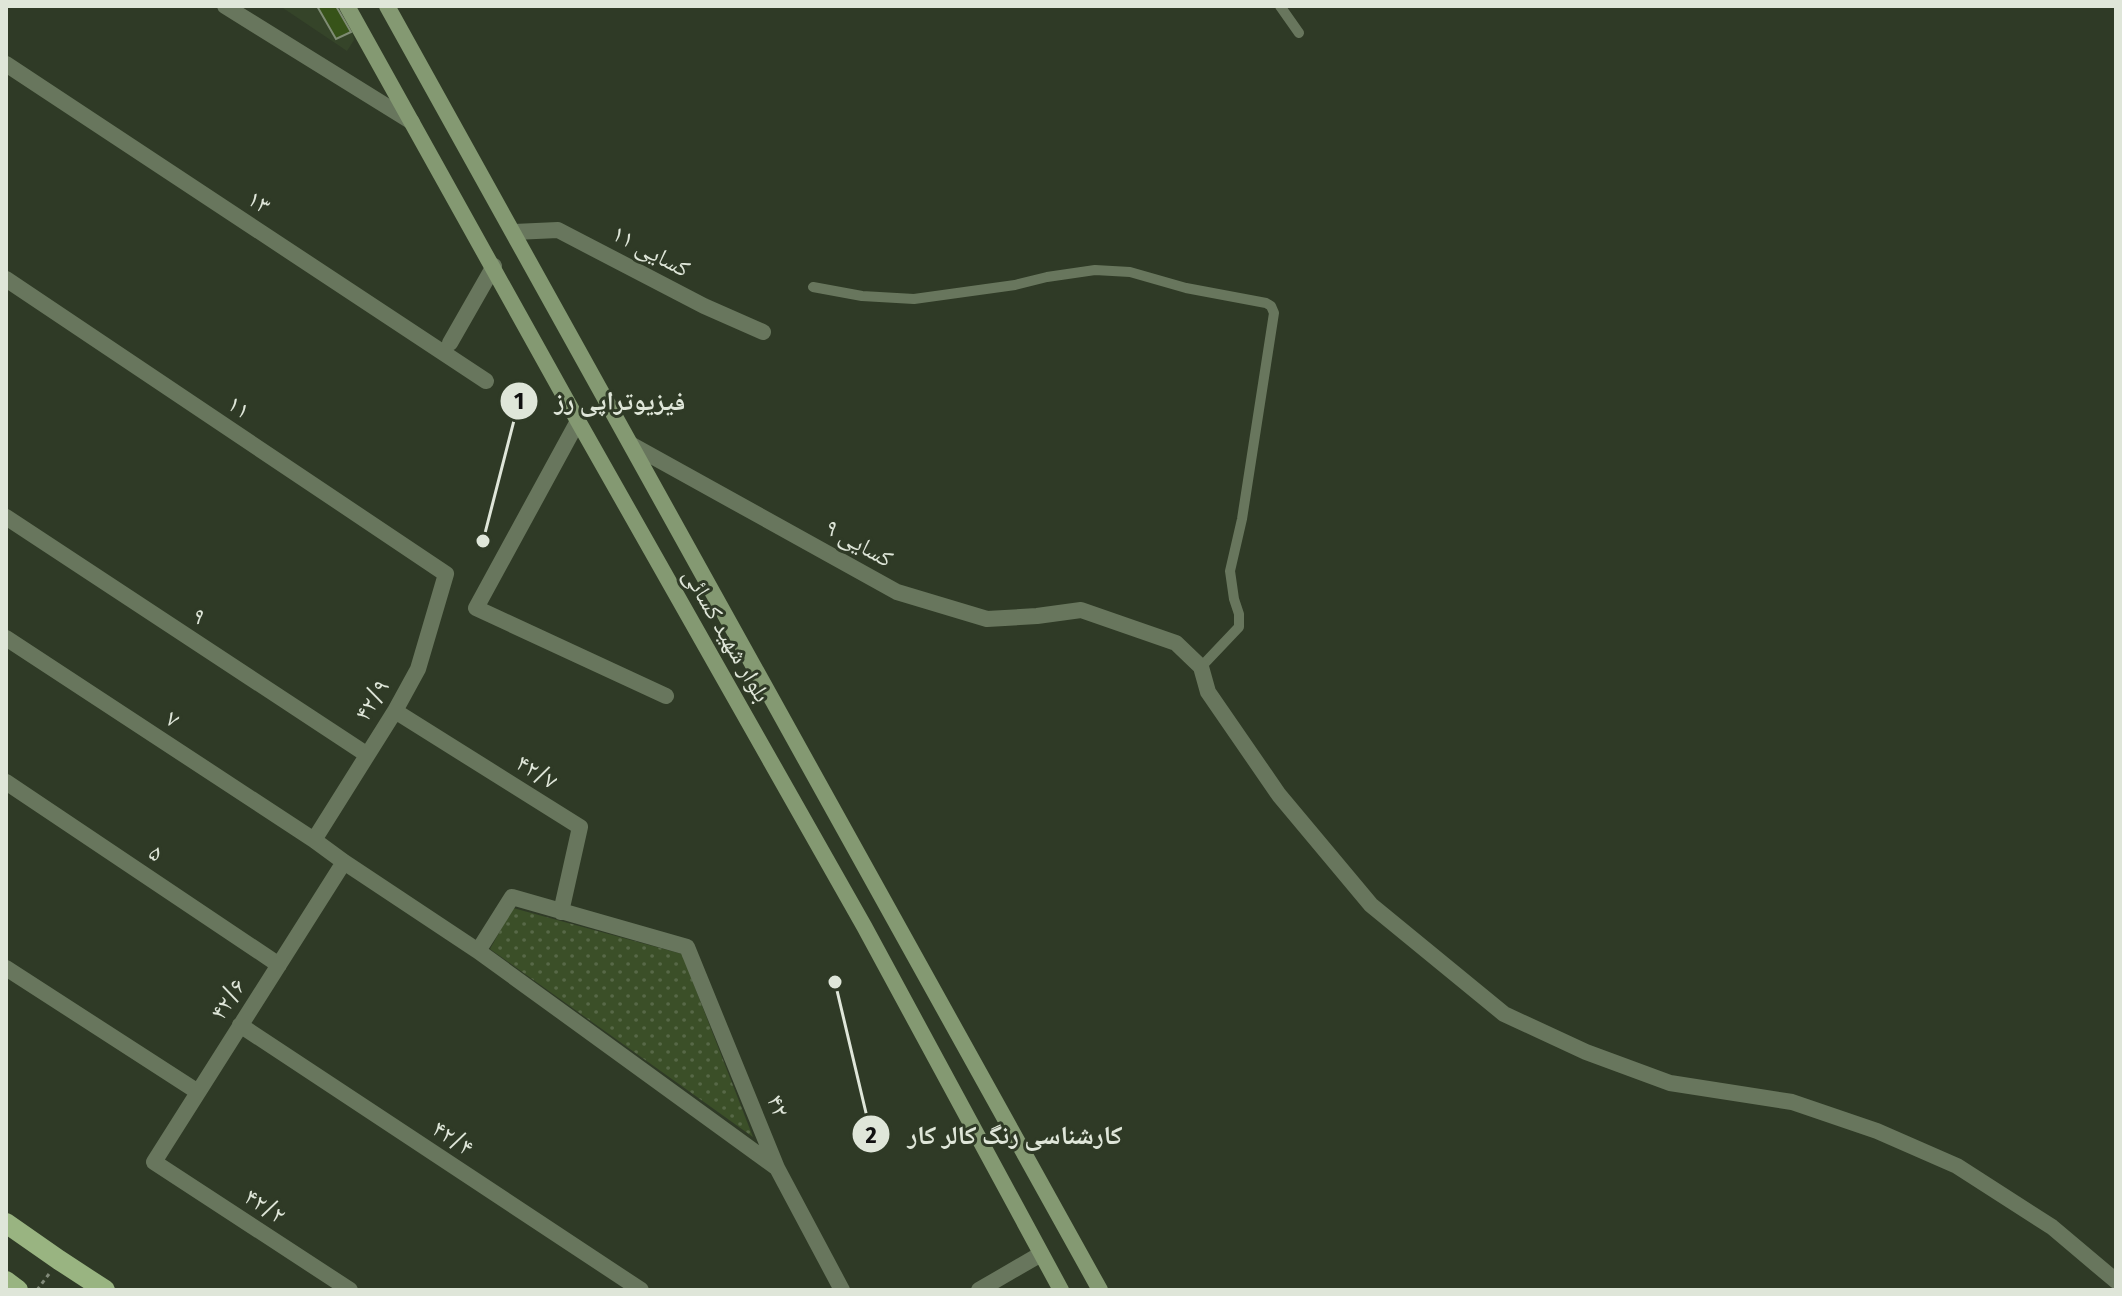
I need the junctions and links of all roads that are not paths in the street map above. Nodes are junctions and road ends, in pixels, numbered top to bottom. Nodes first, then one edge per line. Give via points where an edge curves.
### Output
1 (225, 6) edge
2 (347, 6) edge
3 (387, 6) edge
4 (1280, 6) edge
5 (1299, 33) dead end
6 (6, 64) edge
7 (412, 122) junction
8 (514, 232) junction
9 (494, 266) junction
10 (6, 279) edge
11 (813, 287) dead end
12 (763, 332) dead end
13 (450, 343) dead end
14 (486, 381) dead end
15 (578, 421) junction
16 (632, 445) junction
17 (6, 517) edge
18 (446, 574) joint
19 (6, 638) edge
20 (1201, 667) junction
21 (666, 696) dead end
22 (395, 711) junction
23 (366, 754) junction
24 (6, 782) edge
25 (314, 840) junction
26 (344, 862) junction
27 (561, 912) junction
28 (890, 912) junction
29 (864, 926) junction
30 (478, 951) junction
31 (279, 965) junction
32 (6, 968) edge
33 (240, 1025) junction
34 (198, 1092) junction
35 (154, 1162) joint
36 (777, 1168) junction
37 (6, 1223) edge
38 (1041, 1254) junction
39 (6, 1281) edge
40 (2116, 1281) edge
41 (18, 1290) edge
42 (105, 1290) edge
43 (350, 1290) edge
44 (641, 1290) edge
45 (842, 1290) edge
46 (979, 1290) edge
47 (1061, 1290) edge
48 (1100, 1290) edge

1 - 7 street
2 - 7 main road, بلوار شهید کسائی
3 - 8 main road, بلوار شهید کسائی
4 - 5 lane
6 - 14 street, ۱۳
7 - 9 main road, بلوار شهید کسائی
8 - 12 street, ۱۱ کسایی via 558,230
8 - 16 main road, بلوار شهید کسائی
9 - 13 street
9 - 15 main road, بلوار شهید کسائی
10 - 18 street, ۱۱
11 - 20 lane via 914,299 1095,270 1130,272 1271,306 1274,313 1230,571 1239,627
15 - 21 street via 476,608
15 - 29 main road, بلوار شهید کسائی
16 - 20 street, ۹ کسایی via 897,592 987,619 1081,610 1176,643
16 - 28 main road, بلوار شهید کسائی
17 - 23 street, ۹
18 - 22 street, ۴۲/۹ via 418,669
19 - 25 street, ۷
20 - 40 street via 1208,692 1279,795 1371,905 1504,1014 1670,1083 1792,1102 1877,1131 1957,1166 2052,1227
22 - 23 street, ۴۲/۹
22 - 27 street, ۴۲/۷ via 580,827
23 - 25 street, ۴۲/۹
24 - 31 street, ۵
25 - 26 street, ۴۲
26 - 30 street, ۴۲
26 - 31 street, ۴۲/۶
27 - 30 street, ۴۲ via 512,897
27 - 36 street, ۴۲ via 687,947
28 - 29 main road
28 - 48 main road, بلوار شهید کسائی
29 - 38 main road, بلوار شهید کسائی
30 - 36 street, ۴۲
31 - 33 street, ۴۲/۶
32 - 34 street
33 - 34 street, ۴۲/۶
33 - 44 street, ۴۲/۴
34 - 35 street, ۴۲/۶
35 - 43 street, ۴۲/۲
36 - 45 street
37 - 42 main road
38 - 46 street
38 - 47 main road, بلوار شهید کسائی
39 - 41 main road

